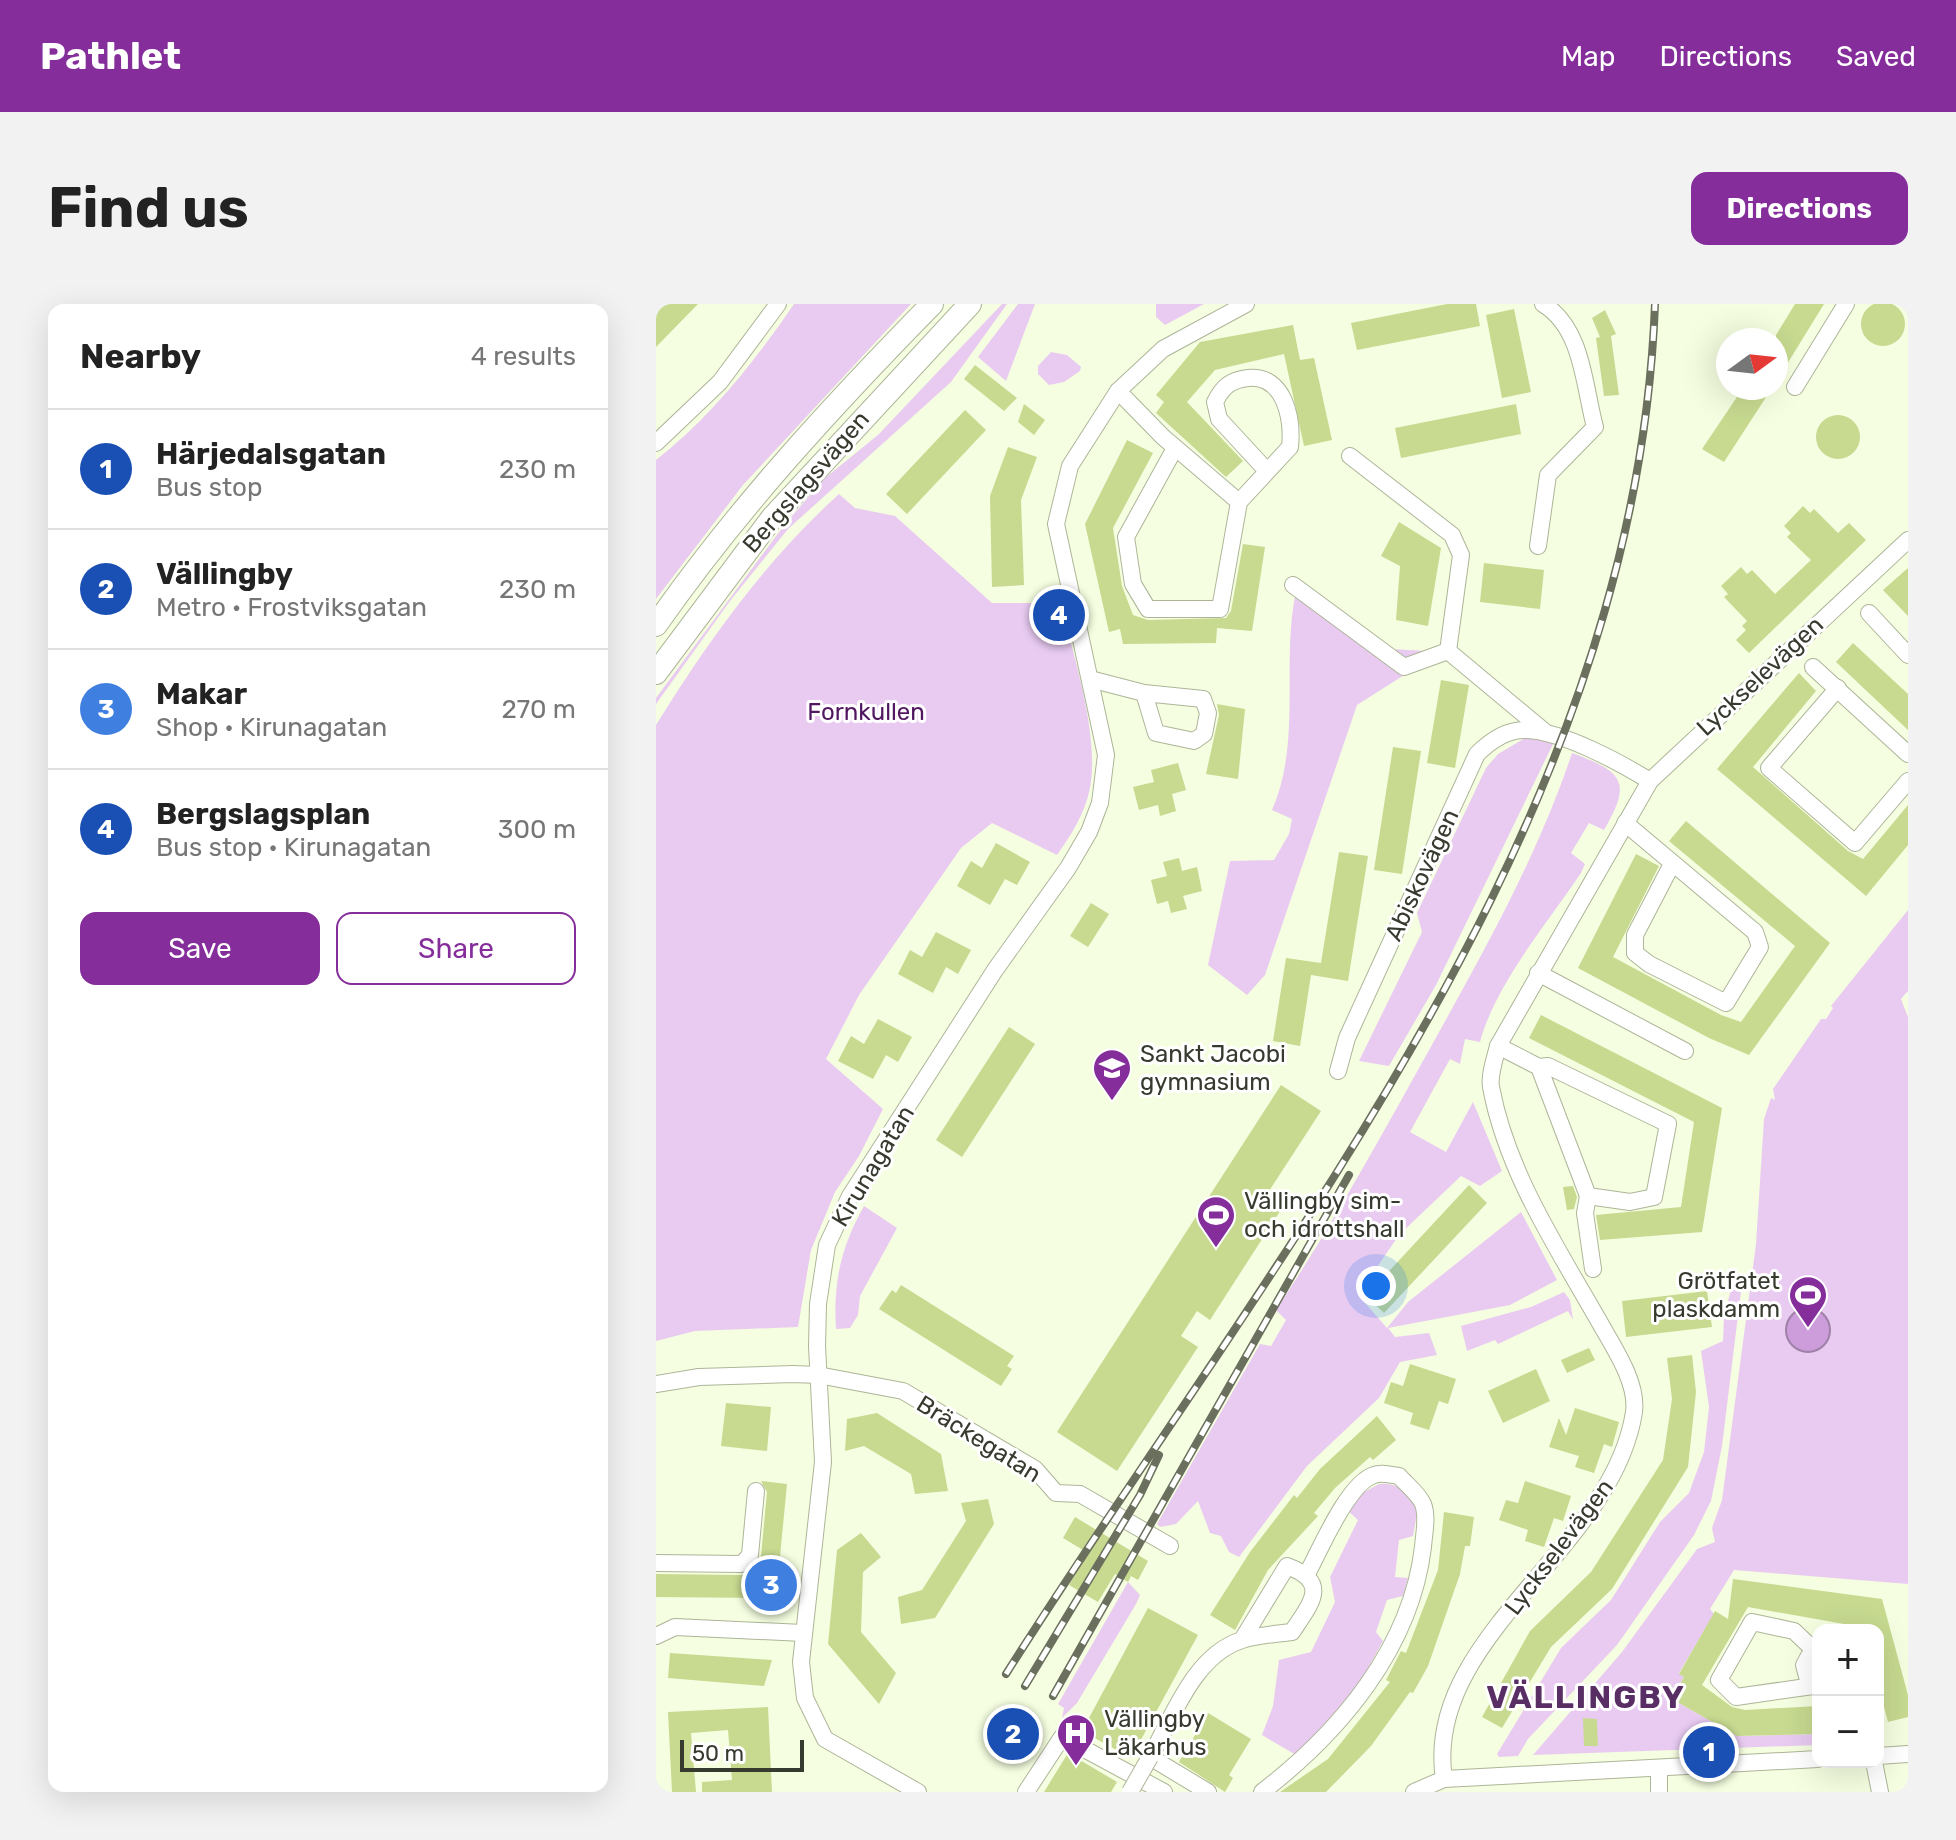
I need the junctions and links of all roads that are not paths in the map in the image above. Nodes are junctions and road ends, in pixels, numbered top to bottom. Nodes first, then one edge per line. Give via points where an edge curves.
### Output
1 (778, 304) edge
2 (932, 304) edge
3 (970, 304) edge
4 (1246, 304) edge
5 (1543, 304) edge
6 (1846, 304) edge
7 (1795, 387) dead end
8 (1118, 391) junction
9 (656, 443) edge
10 (1175, 448) junction
11 (1350, 456) dead end
12 (1267, 471) junction
13 (1239, 502) junction
14 (1908, 540) edge
15 (1538, 546) dead end
16 (1293, 585) dead end
17 (1869, 613) dead end
18 (656, 625) edge
19 (1448, 651) junction
20 (1908, 655) edge
21 (1813, 667) dead end
22 (656, 673) edge
23 (1090, 679) junction
24 (1838, 688) junction
25 (1144, 693) dead end
26 (1549, 735) junction
27 (1908, 754) edge
28 (1650, 781) junction
29 (1908, 781) edge
30 (1625, 823) junction
31 (1672, 864) junction
32 (1538, 973) junction
33 (1498, 1046) junction
34 (1685, 1051) dead end
35 (1539, 1067) junction
36 (1338, 1071) dead end
37 (1588, 1196) junction
38 (1593, 1269) dead end
39 (818, 1375) junction
40 (656, 1384) edge
41 (756, 1491) dead end
42 (1170, 1546) dead end
43 (656, 1563) edge
44 (1307, 1574) junction
45 (803, 1633) junction
46 (656, 1636) edge
47 (1242, 1640) junction
48 (1812, 1647) edge
49 (1812, 1654) edge
50 (1812, 1685) edge
51 (1812, 1688) edge
52 (1908, 1754) edge
53 (1884, 1756) edge
54 (1150, 1757) junction
55 (1812, 1759) edge
56 (1659, 1768) junction
57 (1875, 1768) edge
58 (1444, 1779) junction
59 (918, 1792) edge
60 (1026, 1792) edge
61 (1130, 1792) edge
62 (1164, 1792) edge
63 (1208, 1792) edge
64 (1262, 1792) edge
65 (1414, 1792) edge
66 (1659, 1792) edge
67 (1880, 1792) edge

1 - 9 street via 720,382
2 - 18 main road, Bergslagsvägen via 757,494
3 - 22 main road, Bergslagsvägen via 772,518
4 - 8 street, Kirunagatan via 1163,349
5 - 15 street via 1571,337 1595,427 1548,475
6 - 7 street
8 - 10 street
8 - 23 street, Kirunagatan via 1070,466 1056,524
10 - 13 street
10 - 13 street via 1126,537 1133,584 1148,609 1220,609
11 - 19 street via 1452,535 1461,555
12 - 12 street via 1290,447 1281,392 1263,377 1233,380 1215,402 1219,419
12 - 13 street
14 - 28 street, Lyckselevägen
16 - 19 street via 1404,667
17 - 20 street
19 - 26 street, Abiskovägen
21 - 24 street, Lyckselevägen
23 - 25 street
23 - 39 street, Kirunagatan via 1106,755 1100,803 1089,832 838,1218 821,1276
24 - 27 street, Lyckselevägen
24 - 29 street via 1769,768 1855,843
26 - 28 street, Abiskovägen via 1625,765
26 - 36 street, Abiskovägen via 1526,729 1504,734 1477,754 1347,1038
28 - 30 street, Lyckselevägen
30 - 31 street
30 - 32 street, Lyckselevägen
31 - 31 street via 1755,932 1760,947 1726,1003 1635,953 1635,935
32 - 33 street, Lyckselevägen
32 - 34 street
33 - 35 street
33 - 58 street, Lyckselevägen via 1490,1085 1513,1157 1554,1246 1624,1364 1635,1409 1621,1460 1457,1688 1443,1731
35 - 37 street
35 - 37 street via 1548,1066 1668,1124 1654,1197 1630,1202
37 - 38 street via 1585,1213
39 - 40 street, Bräckegatan via 699,1377
39 - 42 street, Bräckegatan via 903,1391 1035,1469 1056,1493 1080,1494
39 - 45 street, Kirunagatan via 823,1462
41 - 43 street via 750,1555 742,1564
44 - 47 street via 1287,1566
44 - 47 street via 1313,1601 1292,1632
44 - 64 street via 1364,1480 1376,1473 1399,1476 1423,1502 1420,1572 1391,1647 1343,1718
45 - 46 street via 675,1627
45 - 59 street, Kirunagatan via 805,1698 825,1739
47 - 54 street via 1217,1652 1193,1680
48 - 51 street via 1794,1631 1752,1622 1719,1680 1736,1697
49 - 50 street via 1804,1665
52 - 53 street
54 - 61 street, bridge
54 - 63 street
55 - 56 street
56 - 58 street
56 - 66 street
57 - 67 street
58 - 65 street
60 - 62 street via 1062,1737

